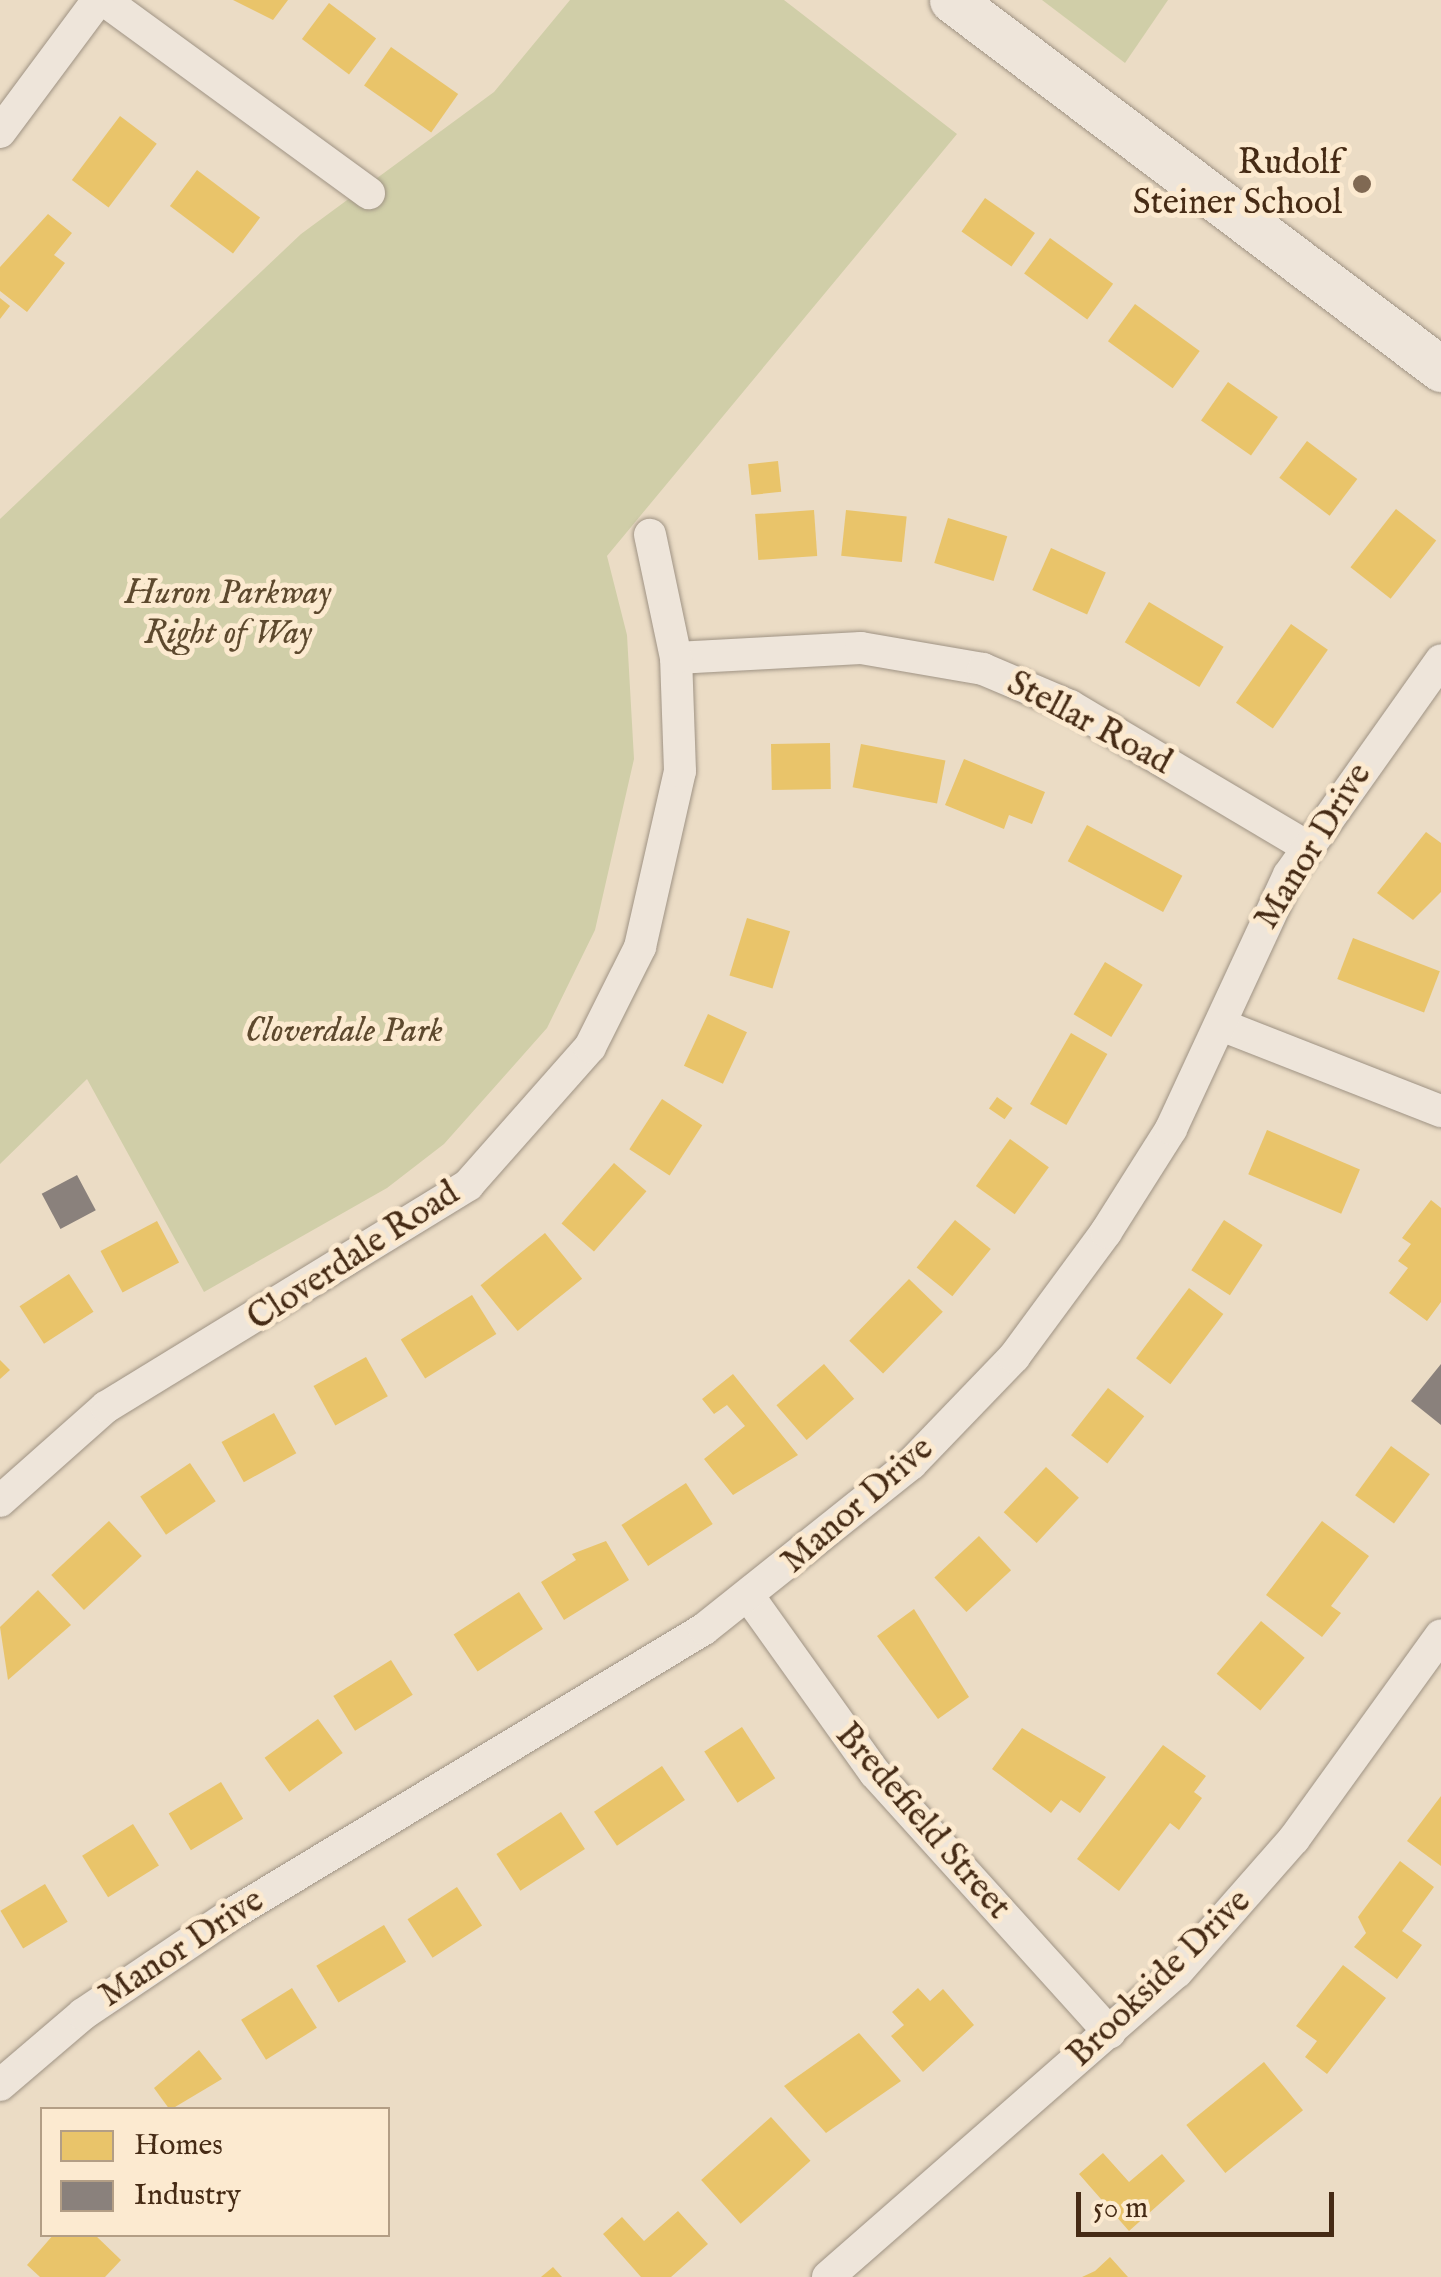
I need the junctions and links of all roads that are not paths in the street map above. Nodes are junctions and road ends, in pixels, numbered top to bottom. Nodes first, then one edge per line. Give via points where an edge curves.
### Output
1 (101, 0) edge
2 (952, 0) edge
3 (0, 132) edge
4 (369, 192) dead end
5 (1441, 369) edge
6 (650, 534) dead end
7 (676, 658) junction
8 (1441, 660) edge
9 (1306, 846) junction
10 (1222, 1025) junction
11 (1441, 1111) edge
12 (0, 1501) edge
13 (750, 1598) junction
14 (1441, 1635) edge
15 (1110, 2033) junction
16 (0, 2084) edge
17 (828, 2277) edge

1 - 3 street
1 - 4 street
2 - 5 main road
6 - 7 street, Cloverdale Road
7 - 9 street, Stellar Road via 861,648 983,670 1070,706
7 - 12 street, Cloverdale Road via 680,771 663,874 614,1012 551,1100 422,1220 106,1407
8 - 9 street, Manor Drive
9 - 10 street, Manor Drive
10 - 11 street
10 - 13 street, Manor Drive via 1134,1188 1014,1357 911,1464
13 - 15 street, Bredefield Street via 876,1773
13 - 16 street, Manor Drive via 232,1914 83,2014
14 - 15 street, Brookside Drive via 1236,1910
15 - 17 street, Brookside Drive

